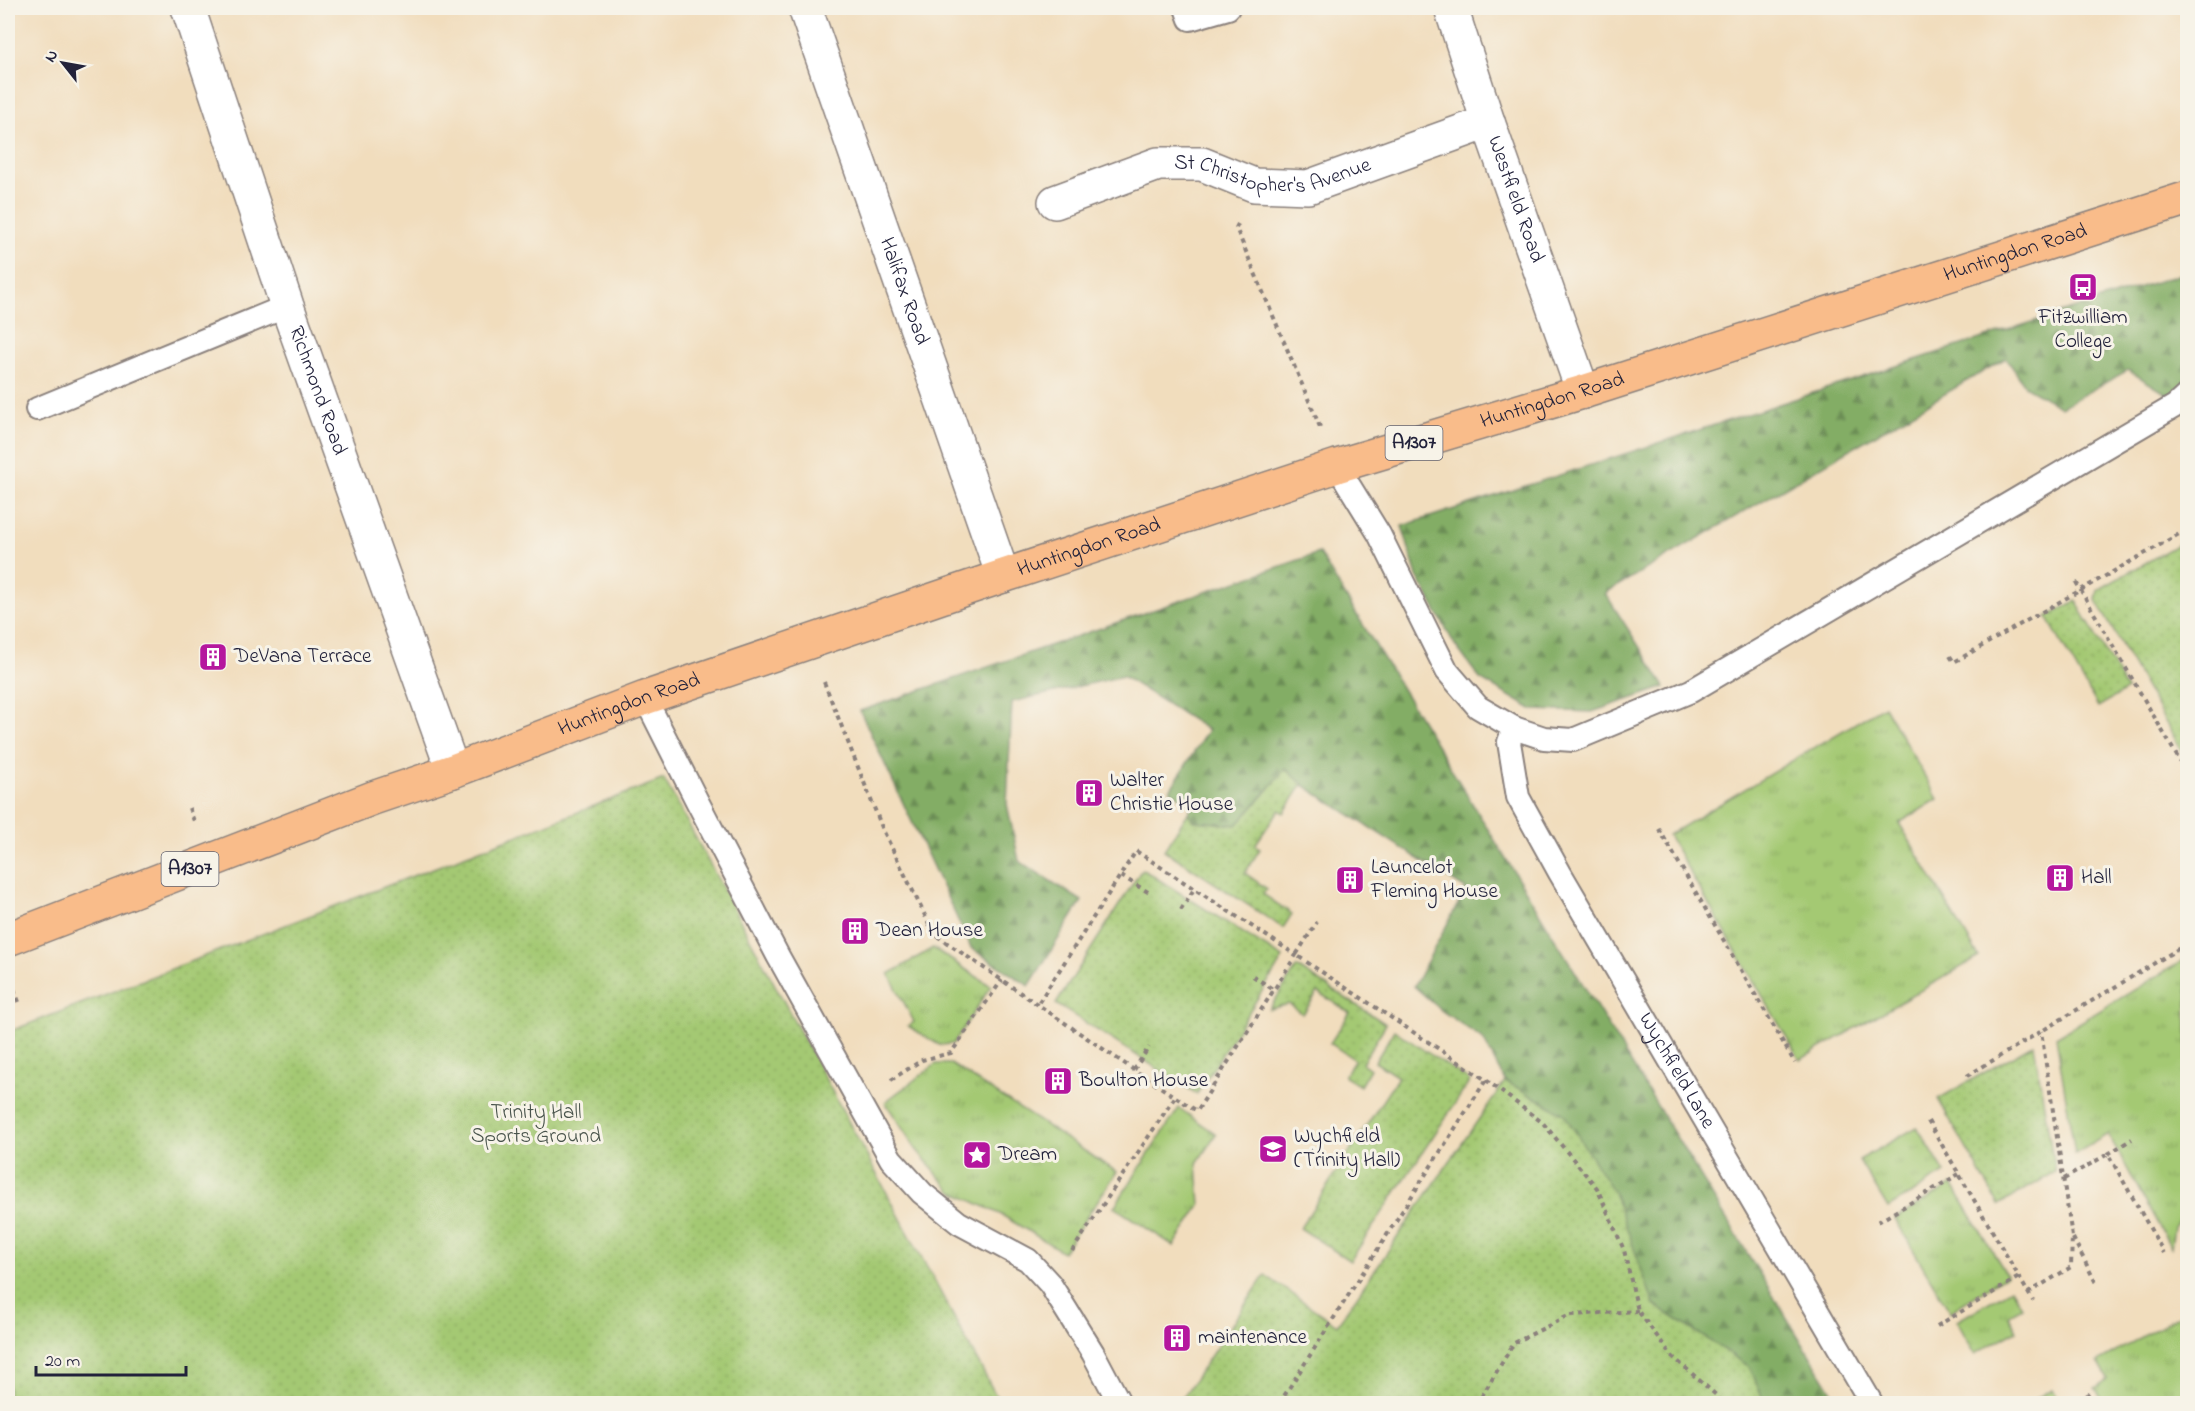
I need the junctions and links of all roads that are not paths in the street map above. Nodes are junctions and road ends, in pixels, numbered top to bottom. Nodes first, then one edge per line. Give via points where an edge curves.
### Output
1 (188, 8) edge
2 (805, 8) edge
3 (1186, 8) edge
4 (1228, 8) edge
5 (1451, 8) edge
6 (1488, 122) junction
7 (2187, 199) edge
8 (1055, 202) dead end
9 (287, 306) junction
10 (1583, 392) junction
11 (2187, 394) edge
12 (37, 409) dead end
13 (1337, 466) junction
14 (1003, 576) junction
15 (645, 698) junction
16 (1514, 728) junction
17 (453, 771) junction
18 (8, 939) edge
19 (1120, 1404) edge
20 (1872, 1404) edge

1 - 9 street, Richmond Road
2 - 14 street, Halifax Road
3 - 4 lane via 1190,19
5 - 6 street, Westfield Road
6 - 8 street, St Christopher's Avenue via 1308,187 1254,185 1202,164 1158,164
6 - 10 street, Westfield Road
7 - 10 main road, Huntingdon Road / A1307
9 - 12 lane
9 - 17 street, Richmond Road
10 - 13 main road, Huntingdon Road / A1307
11 - 16 lane via 2170,409 1691,691 1573,740 1544,738
13 - 14 main road, Huntingdon Road / A1307
13 - 16 lane via 1379,534 1447,671 1478,706
14 - 15 main road, Huntingdon Road / A1307
15 - 17 main road, Huntingdon Road / A1307
15 - 19 lane via 778,956 891,1159 922,1193 959,1223 1028,1260 1050,1284
16 - 20 lane, Wychfield Lane via 1509,742 1518,797
17 - 18 main road, Huntingdon Road / A1307

